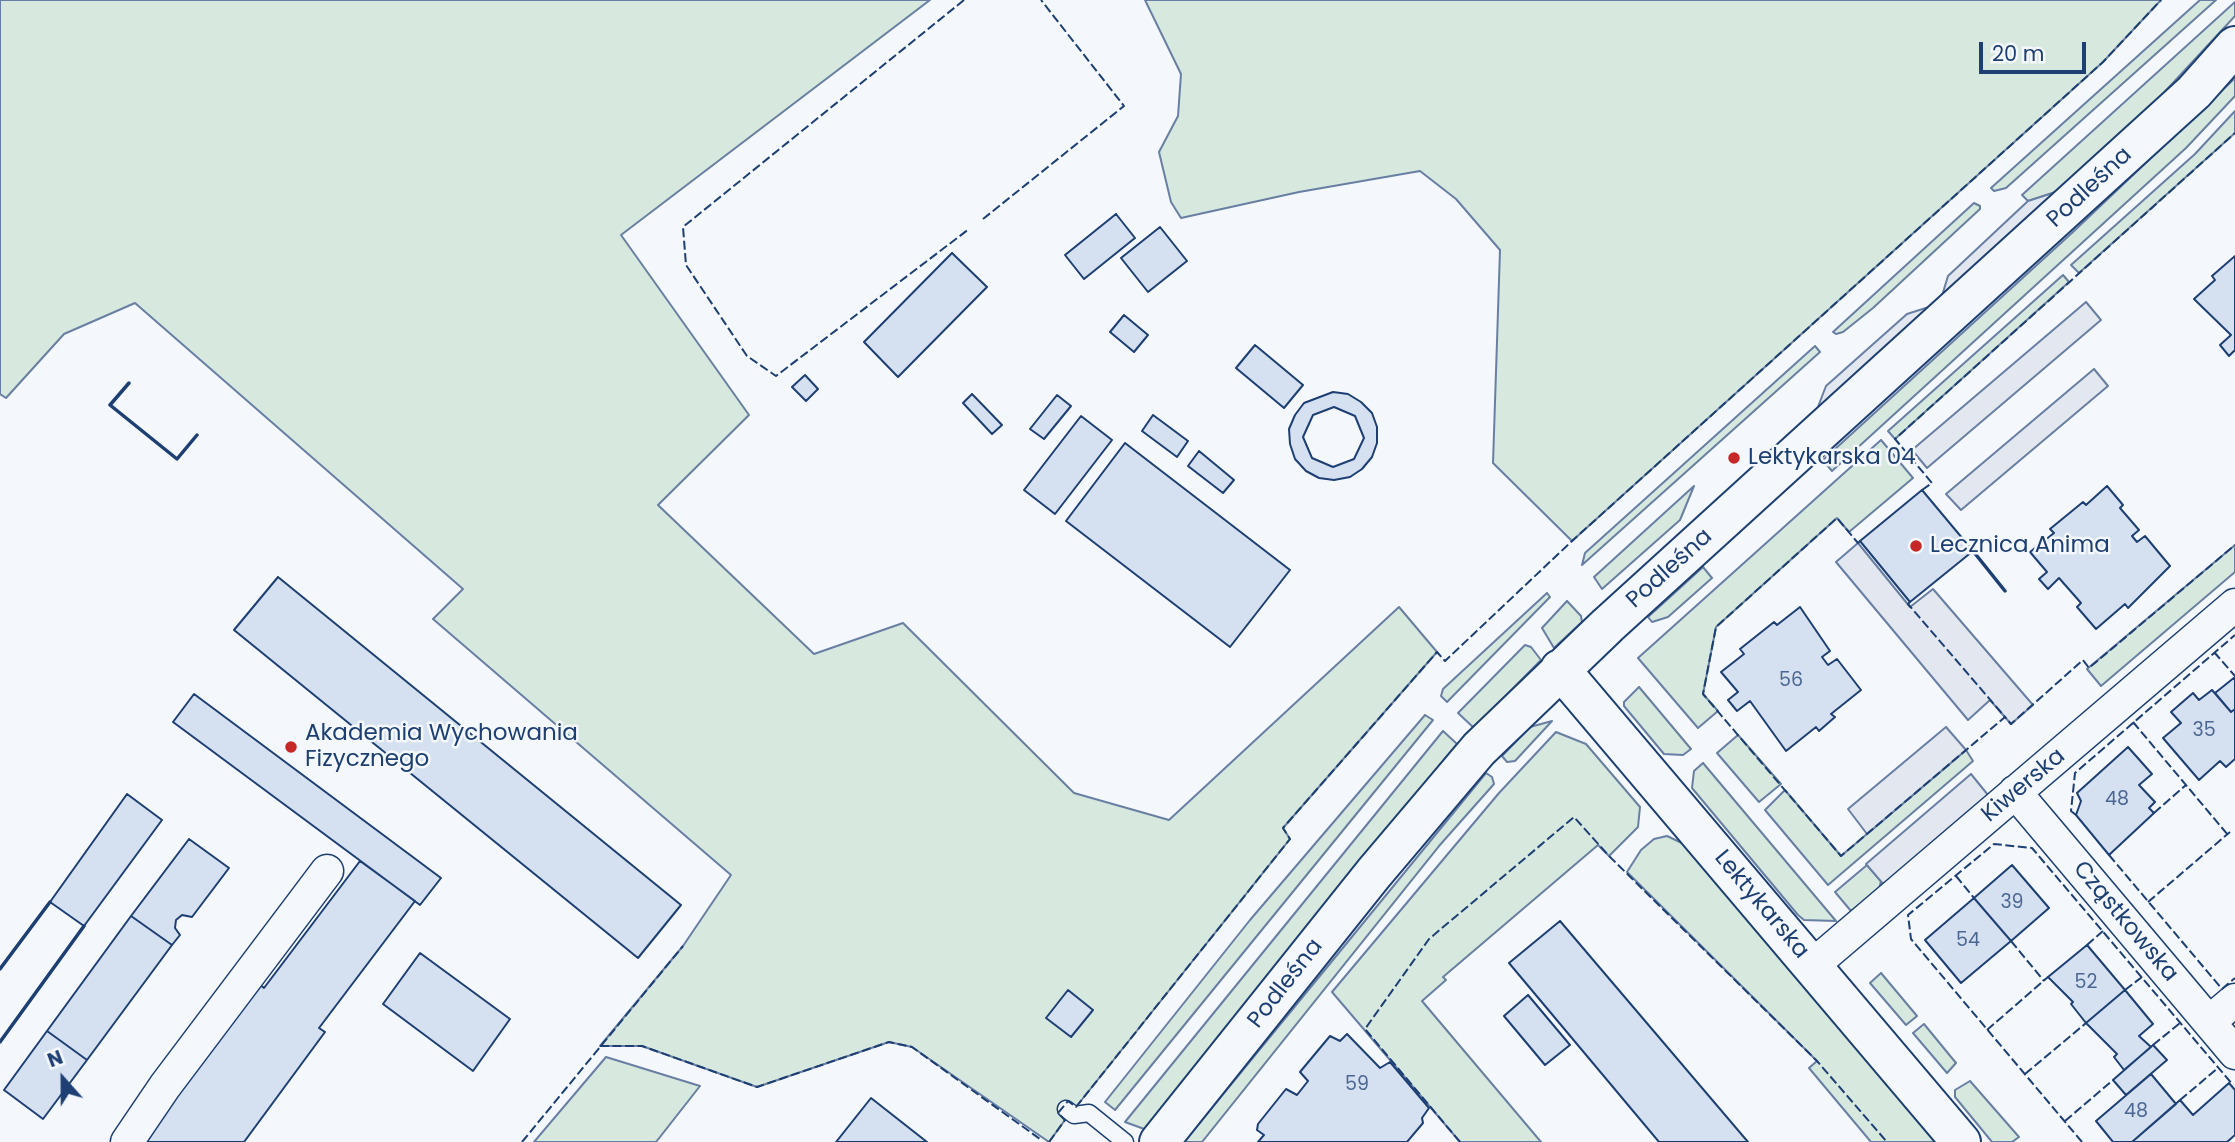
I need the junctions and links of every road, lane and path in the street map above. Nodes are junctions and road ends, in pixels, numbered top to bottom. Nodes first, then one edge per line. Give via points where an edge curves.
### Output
1 (2235, 46) edge
2 (2235, 605) edge
3 (1560, 669) junction
4 (2015, 792) junction
5 (327, 871) dead end
6 (1812, 966) junction
7 (2235, 1000) edge
8 (2209, 1022) junction
9 (2235, 1053) edge
10 (1066, 1109) dead end
11 (127, 1142) edge
12 (1125, 1142) edge
13 (1159, 1142) edge
14 (1961, 1142) edge

1 - 3 street, Podleśna via 2163,121
2 - 4 street, Kiwerska
3 - 6 street, Lektykarska
3 - 13 street, Podleśna via 1479,748 1424,811
4 - 6 street, Kiwerska
4 - 8 street, Cząstkowska
5 - 11 street
6 - 14 street, Lektykarska
7 - 8 street
8 - 9 street, Cząstkowska
10 - 12 lane via 1074,1115 1089,1113

